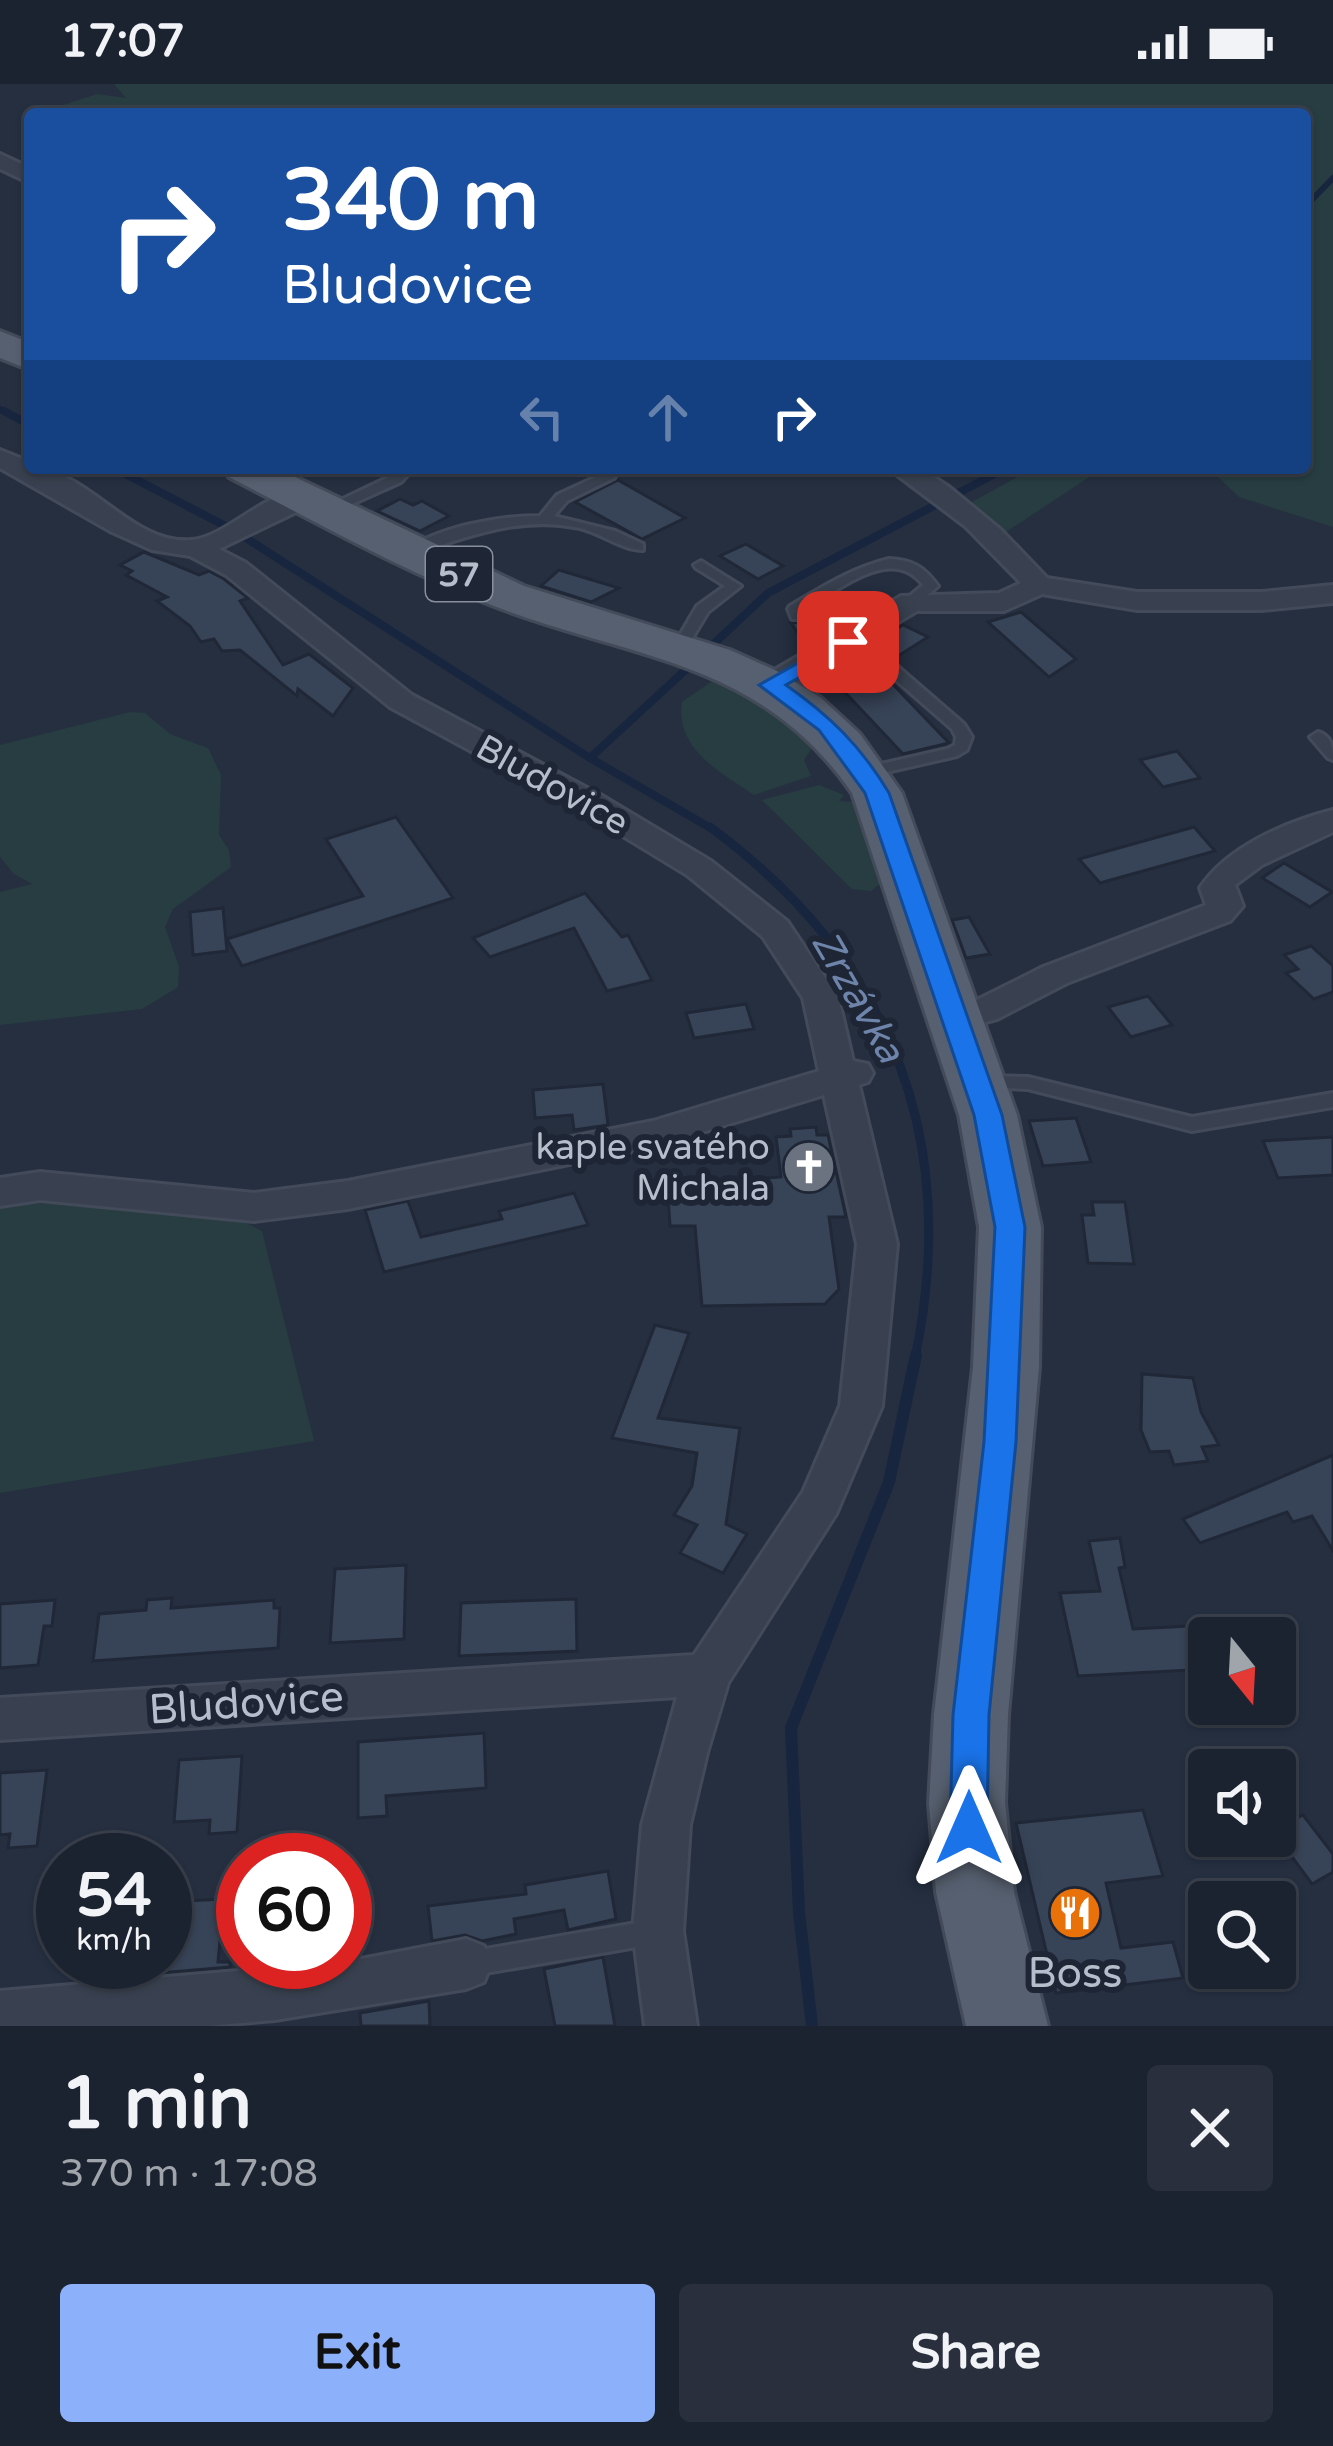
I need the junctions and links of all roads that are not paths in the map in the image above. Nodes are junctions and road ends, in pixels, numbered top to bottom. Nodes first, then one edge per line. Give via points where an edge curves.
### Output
1 (33, 474) edge
2 (256, 474) edge
3 (401, 474) edge
4 (912, 474) edge
5 (609, 475) dead end
6 (315, 504) junction
7 (546, 518) junction
8 (204, 546) junction
9 (638, 547) dead end
10 (411, 551) junction
11 (700, 565) dead end
12 (1038, 585) junction
13 (1333, 594) edge
14 (911, 602) junction
15 (804, 610) dead end
16 (830, 645) junction
17 (713, 659) junction
18 (1318, 737) dead end
19 (1333, 755) edge
20 (865, 772) junction
21 (1333, 820) edge
22 (955, 1018) junction
23 (848, 1075) junction
24 (978, 1082) junction
25 (1333, 1100) edge
26 (0, 1192) edge
27 (707, 1675) junction
28 (0, 1719) edge
29 (658, 1931) junction
30 (466, 1964) joint
31 (0, 2017) edge
32 (670, 2026) edge
33 (1007, 2026) edge

1 - 8 street, Bludovice via 162,544
2 - 6 main road, 57
3 - 6 lane
4 - 12 street via 999,540
5 - 7 lane via 562,498
6 - 8 street
6 - 10 main road, 57
7 - 9 lane via 595,526
7 - 10 lane
8 - 23 street, Bludovice via 401,701 593,804 775,928 820,997
10 - 17 main road, 57 via 527,603
11 - 17 lane via 734,586 702,610
12 - 13 street via 1137,601
12 - 14 street via 1004,602
14 - 15 lane via 931,586 926,575 886,561
14 - 16 street
16 - 17 street
16 - 20 lane via 878,656 964,737 952,753
17 - 20 main road, 57 via 827,725
18 - 19 lane
20 - 22 main road, 57 via 896,838
21 - 22 street via 1221,878 1216,888 1226,906 1218,913
22 - 24 main road, 57
23 - 26 street via 653,1134 348,1195 254,1207 40,1186
23 - 27 street, Bludovice via 878,1244 861,1406 821,1501
24 - 25 lane via 1028,1083 1192,1124
24 - 33 main road, 57 via 1005,1194 1011,1268 967,1803 975,1892
27 - 28 street, Bludovice
27 - 29 street, Bludovice via 666,1825
29 - 30 lane
29 - 32 street, Bludovice
30 - 31 street via 275,1995

